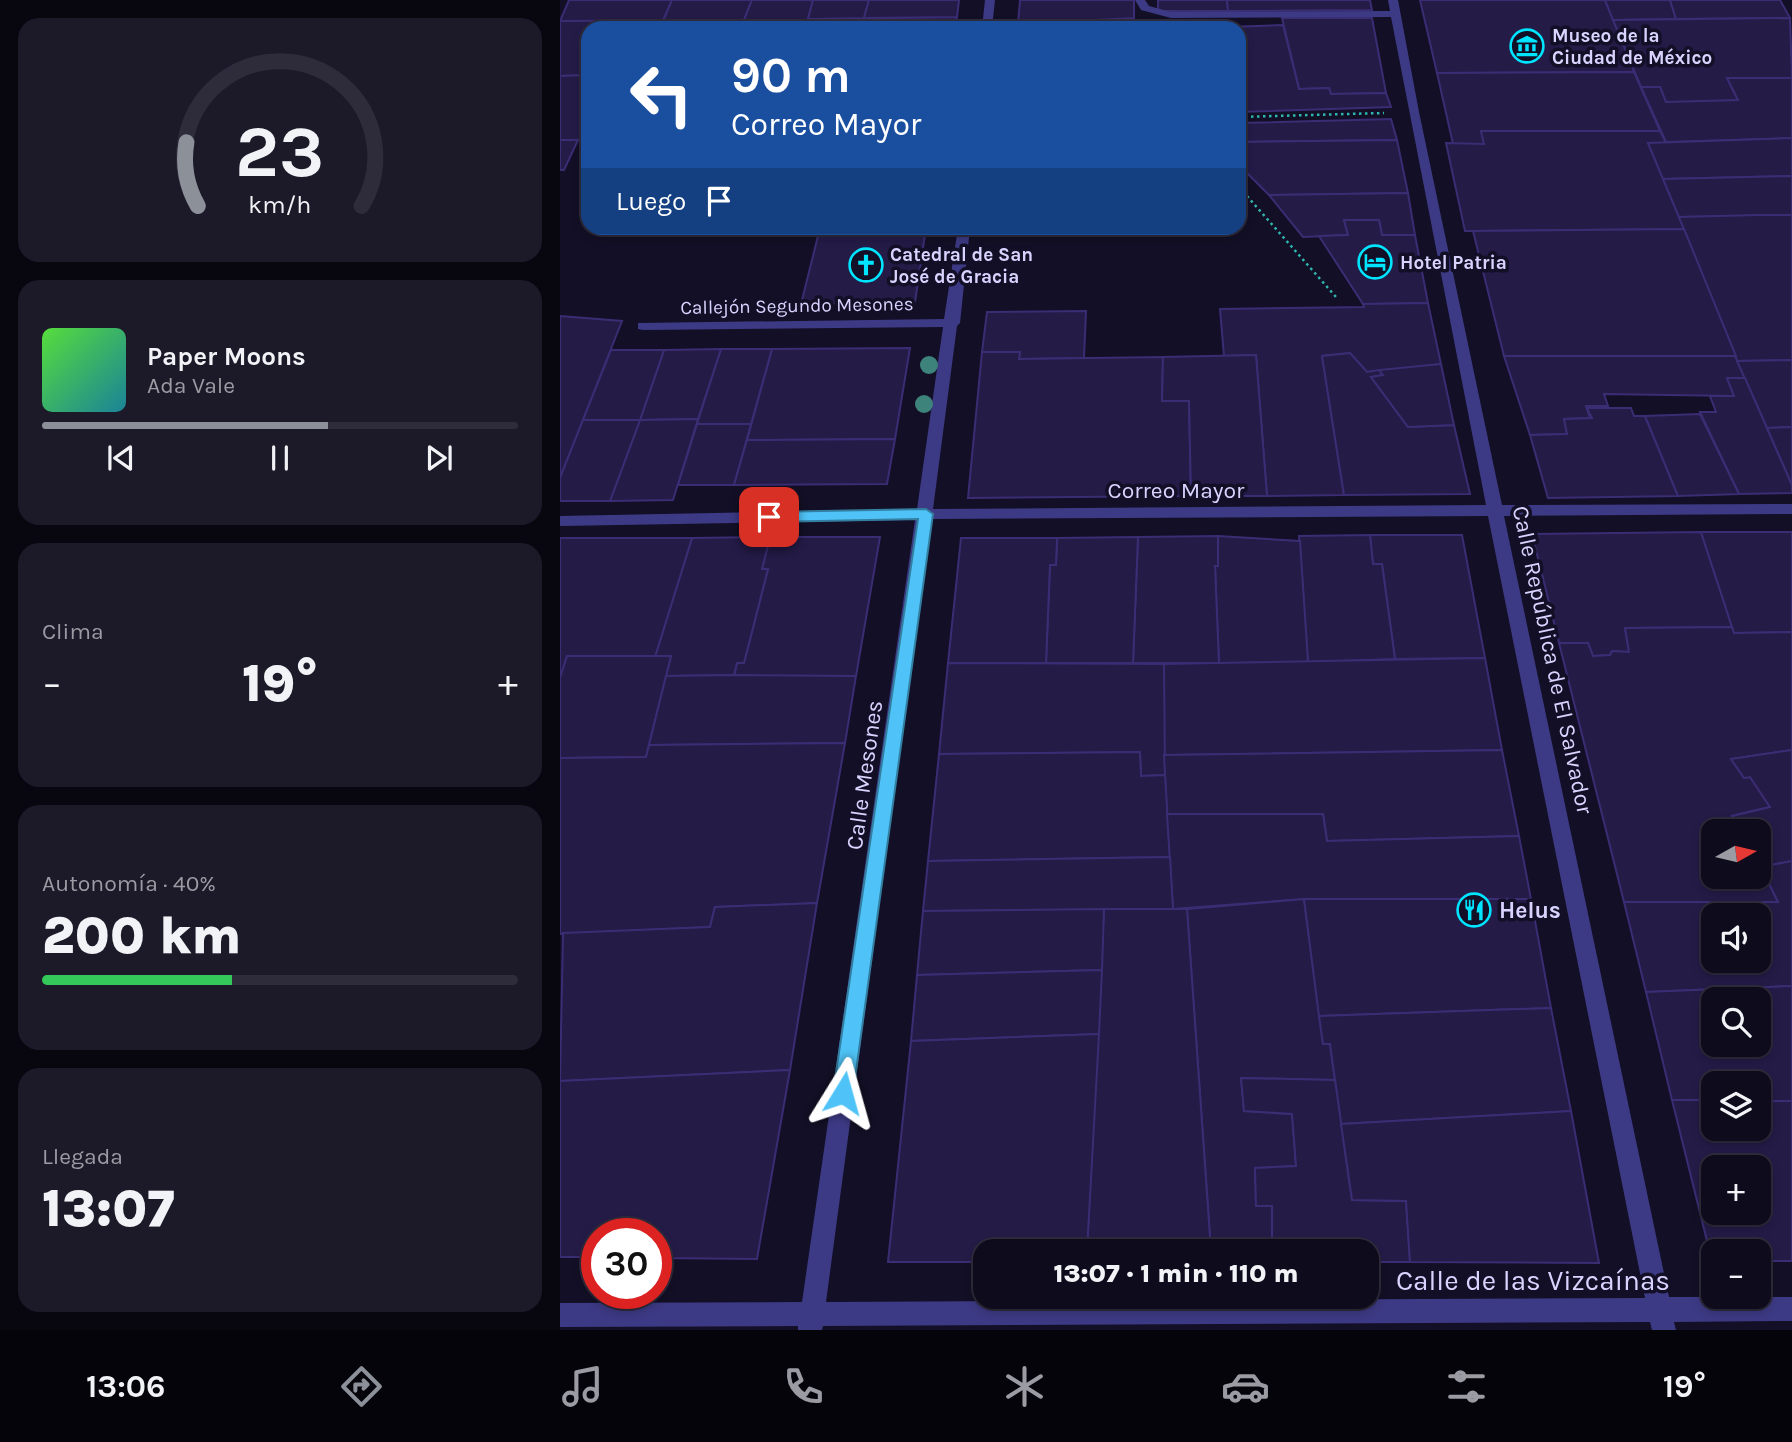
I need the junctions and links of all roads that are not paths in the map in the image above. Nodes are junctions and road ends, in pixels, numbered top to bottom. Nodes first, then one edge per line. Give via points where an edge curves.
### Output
1 (990, 0) edge
2 (1140, 0) edge
3 (1393, 0) edge
4 (1396, 14) junction
5 (988, 21) edge
6 (963, 235) edge
7 (953, 323) junction
8 (643, 326) dead end
9 (1792, 509) edge
10 (1497, 510) junction
11 (926, 514) junction
12 (560, 521) edge
13 (1792, 1309) edge
14 (560, 1315) edge
15 (1662, 1320) edge
16 (811, 1322) edge

1 - 5 street
2 - 4 street via 1145,8 1171,15
3 - 4 street, Calle República de El Salvador
4 - 10 street, Calle República de El Salvador
6 - 7 street, Calle Mesones
7 - 8 street, Callejón Segundo Mesones
7 - 11 street, Calle Mesones
9 - 10 street, Correo Mayor
10 - 11 street, Correo Mayor
10 - 15 street, Calle República de El Salvador
11 - 12 street, Correo Mayor
11 - 16 street, Calle Mesones
13 - 15 street, Calle de las Vizcaínas
14 - 16 street, Calle de las Vizcaínas
15 - 16 street, Calle de las Vizcaínas

